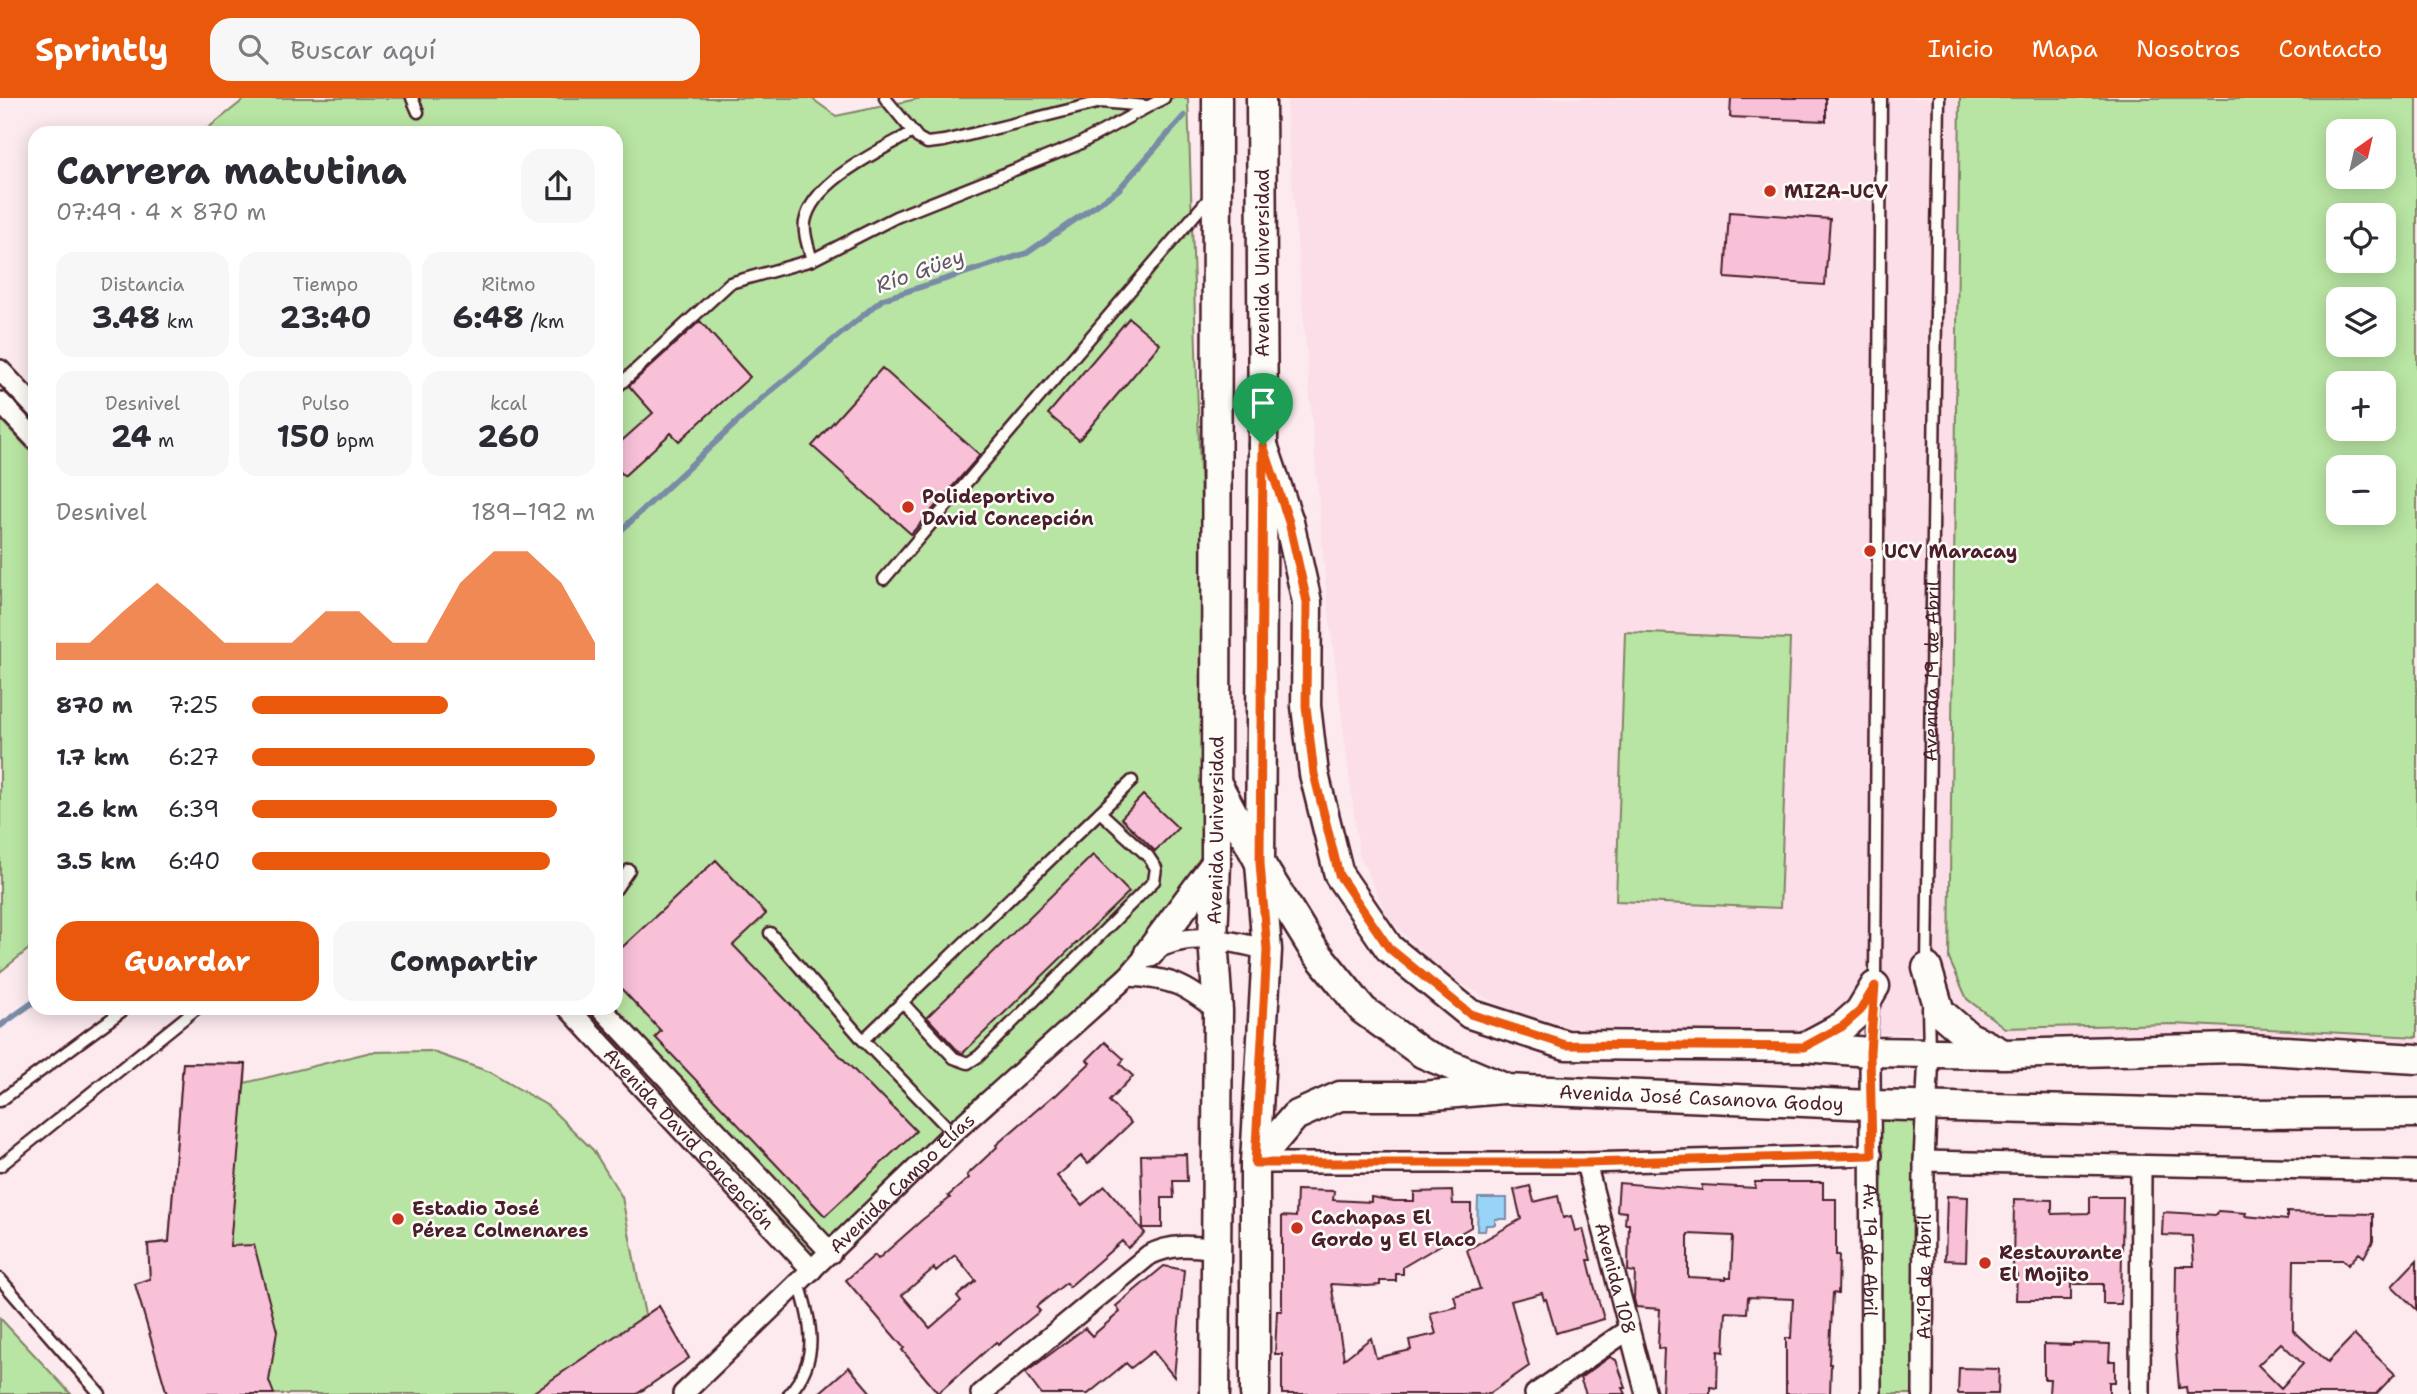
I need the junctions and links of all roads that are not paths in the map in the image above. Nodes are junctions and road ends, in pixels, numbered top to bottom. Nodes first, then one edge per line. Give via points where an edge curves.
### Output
1 (412, 98) edge
2 (885, 98) edge
3 (1164, 98) edge
4 (1217, 98) edge
5 (1261, 98) edge
6 (1881, 98) edge
7 (1939, 98) edge
8 (1146, 106) junction
9 (418, 112) dead end
10 (913, 132) junction
11 (1217, 189) junction
12 (812, 260) junction
13 (0, 370) edge
14 (623, 382) edge
15 (28, 400) edge
16 (0, 402) edge
17 (28, 432) edge
18 (1263, 445) junction
19 (884, 579) dead end
20 (1132, 780) dead end
21 (1216, 782) junction
22 (1100, 812) junction
23 (1216, 863) junction
24 (1260, 863) junction
25 (629, 870) dead end
26 (623, 879) edge
27 (770, 933) dead end
28 (1213, 938) junction
29 (1267, 950) junction
30 (1149, 953) junction
31 (1927, 968) junction
32 (1128, 976) junction
33 (1875, 986) junction
34 (902, 1002) junction
35 (1218, 1011) junction
36 (117, 1015) edge
37 (188, 1015) edge
38 (574, 1015) edge
39 (608, 1015) edge
40 (863, 1040) junction
41 (1804, 1047) junction
42 (1870, 1052) junction
43 (1929, 1053) junction
44 (2004, 1054) junction
45 (2417, 1059) edge
46 (1507, 1088) junction
47 (0, 1101) edge
48 (1870, 1105) junction
49 (1926, 1106) junction
50 (2417, 1113) edge
51 (953, 1133) junction
52 (1872, 1155) junction
53 (1924, 1161) junction
54 (1255, 1163) junction
55 (1586, 1163) junction
56 (0, 1166) edge
57 (2141, 1166) junction
58 (2417, 1171) edge
59 (1217, 1249) junction
60 (831, 1254) junction
61 (806, 1276) junction
62 (0, 1279) edge
63 (1628, 1330) junction
64 (100, 1394) edge
65 (682, 1394) edge
66 (789, 1394) edge
67 (981, 1394) edge
68 (1215, 1394) edge
69 (1255, 1394) edge
70 (1535, 1394) edge
71 (1646, 1394) edge
72 (1871, 1394) edge
73 (1923, 1394) edge
74 (2140, 1394) edge

1 - 9 lane
2 - 10 lane
3 - 8 lane
4 - 11 street, Avenida Universidad
5 - 18 street, Avenida Universidad
6 - 33 lane
7 - 31 lane, Avenida 19 de Abril
8 - 10 lane via 1101,102 933,142 921,140
8 - 12 lane via 1077,145 896,218
10 - 12 lane via 846,170 821,194 804,223
11 - 19 lane
11 - 21 street, Avenida Universidad
12 - 14 lane via 730,283
13 - 15 street
16 - 17 street
18 - 24 street, Avenida Universidad
18 - 41 street via 1289,522 1307,602 1306,706 1314,774 1339,875 1389,948 1470,1014 1566,1045
20 - 22 lane
21 - 23 street, Avenida Universidad
21 - 24 street, Avenida José Casanova Godoy
22 - 34 lane
22 - 34 lane via 1148,856 1156,869 1154,881 979,1056 968,1063 954,1058
23 - 28 street, Avenida Universidad
23 - 30 street
24 - 29 street, Avenida Universidad
24 - 46 street, Avenida José Casanova Godoy via 1312,947 1363,1010 1422,1053
25 - 26 lane
27 - 40 lane
28 - 29 street
28 - 30 street
28 - 35 street, Avenida Universidad
29 - 54 street, Avenida Universidad
30 - 32 street, Avenida Campo Elías
31 - 43 lane, Avenida 19 de Abril
31 - 44 street via 1940,1012 1968,1036
32 - 35 street via 1171,981 1189,988
32 - 51 street, Avenida Campo Elías
33 - 41 street via 1860,1011 1843,1026
33 - 42 lane
34 - 40 lane
35 - 59 street, Avenida Universidad
36 - 47 lane
37 - 56 lane
38 - 61 street, Avenida David Concepción
39 - 60 street, Avenida David Concepción
40 - 51 lane
41 - 42 street
42 - 43 street
42 - 48 street
43 - 44 street
43 - 49 street, Avenida 19 de Abril
44 - 45 street via 2234,1048
46 - 48 street, Avenida José Casanova Godoy
46 - 54 street via 1422,1096 1340,1096 1295,1116
48 - 49 street, Avenida José Casanova Godoy
48 - 52 street, Av. 19 de Abril
49 - 50 street, Avenida José Casanova Godoy via 2239,1114
49 - 53 street, Avenida 19 de Abril
51 - 60 street, Avenida Campo Elías
52 - 55 street
52 - 72 street, Av. 19 de Abril
53 - 57 street
53 - 73 street, Av.19 de Abril
54 - 55 street
54 - 69 street, Avenida Universidad
55 - 63 street, Avenida 108
57 - 58 street
57 - 74 street
59 - 67 street via 1183,1245 1149,1255
59 - 68 street, Avenida Universidad
60 - 61 street, Avenida Campo Elías
61 - 65 street, Avenida Campo Elías
61 - 66 lane via 810,1359
62 - 64 lane
63 - 70 street
63 - 71 street, Avenida 108

